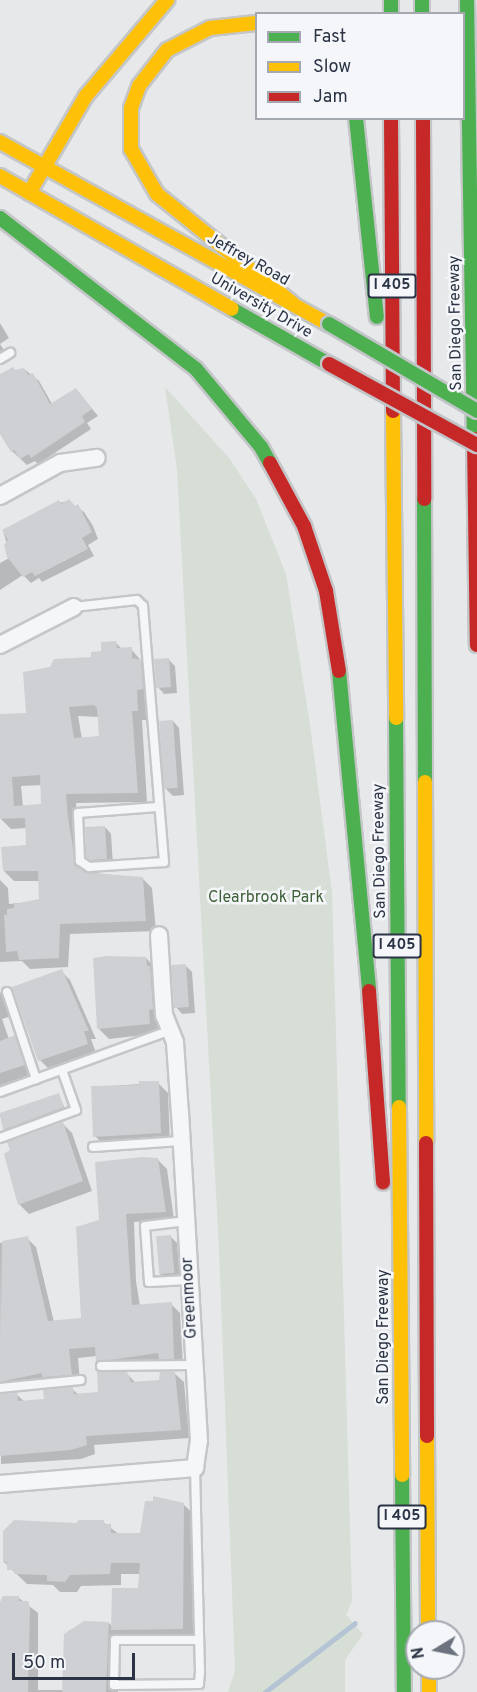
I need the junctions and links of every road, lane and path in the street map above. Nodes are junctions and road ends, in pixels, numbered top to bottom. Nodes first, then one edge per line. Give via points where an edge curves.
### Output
1 (167, 0) edge
2 (467, 0) edge
3 (255, 23) edge
4 (356, 120) edge
5 (391, 120) edge
6 (423, 120) edge
7 (0, 142) edge
8 (44, 166) junction
9 (0, 176) edge
10 (29, 193) junction
11 (0, 218) edge
12 (292, 303) junction
13 (10, 353) dead end
14 (0, 359) edge
15 (477, 411) edge
16 (477, 445) edge
17 (393, 453) junction
18 (98, 458) dead end
19 (2, 490) edge
20 (74, 607) joint
21 (0, 645) edge
22 (477, 645) edge
23 (158, 807) junction
24 (159, 935) dead end
25 (7, 992) dead end
26 (171, 1030) junction
27 (62, 1070) junction
28 (36, 1079) junction
29 (0, 1092) edge
30 (0, 1138) edge
31 (181, 1141) junction
32 (93, 1147) dead end
33 (186, 1221) junction
34 (189, 1280) junction
35 (401, 1342) junction
36 (193, 1365) junction
37 (101, 1366) dead end
38 (81, 1380) dead end
39 (0, 1388) edge
40 (195, 1468) junction
41 (0, 1484) edge
42 (428, 1620) edge
43 (199, 1640) junction
44 (404, 1692) edge

1 - 8 main road via 86,96
2 - 22 main road, San Diego Freeway
3 - 12 main road via 210,28 167,50 139,86 131,108 130,148 157,194
4 - 17 main road
5 - 17 main road, San Diego Freeway / I 405
6 - 42 main road
7 - 8 main road, Jeffrey Road
8 - 10 main road
8 - 12 main road, Jeffrey Road
9 - 10 main road
10 - 16 main road, University Drive, bridge
11 - 35 main road via 196,369 261,447 285,487 316,557 336,647 356,822 373,1085
12 - 15 main road, Jeffrey Road, bridge
13 - 14 lane
17 - 35 main road, San Diego Freeway / I 405
18 - 19 street via 60,462
20 - 21 street
20 - 23 lane via 137,600 143,606
23 - 23 lane via 78,813 80,861 89,867 164,862
24 - 26 street, Greenmoor via 164,1015
25 - 28 lane
26 - 27 lane
26 - 31 street, Greenmoor
27 - 28 lane
27 - 30 lane via 76,1110
28 - 29 lane
31 - 32 lane
31 - 33 street, Greenmoor
33 - 34 street, Greenmoor
33 - 34 lane via 145,1226 149,1282
34 - 36 street, Greenmoor
35 - 44 main road, San Diego Freeway / I 405
36 - 37 lane
36 - 40 street, Greenmoor via 199,1441
38 - 39 lane
40 - 41 street
40 - 43 lane
43 - 43 lane via 115,1640 114,1685 199,1684

